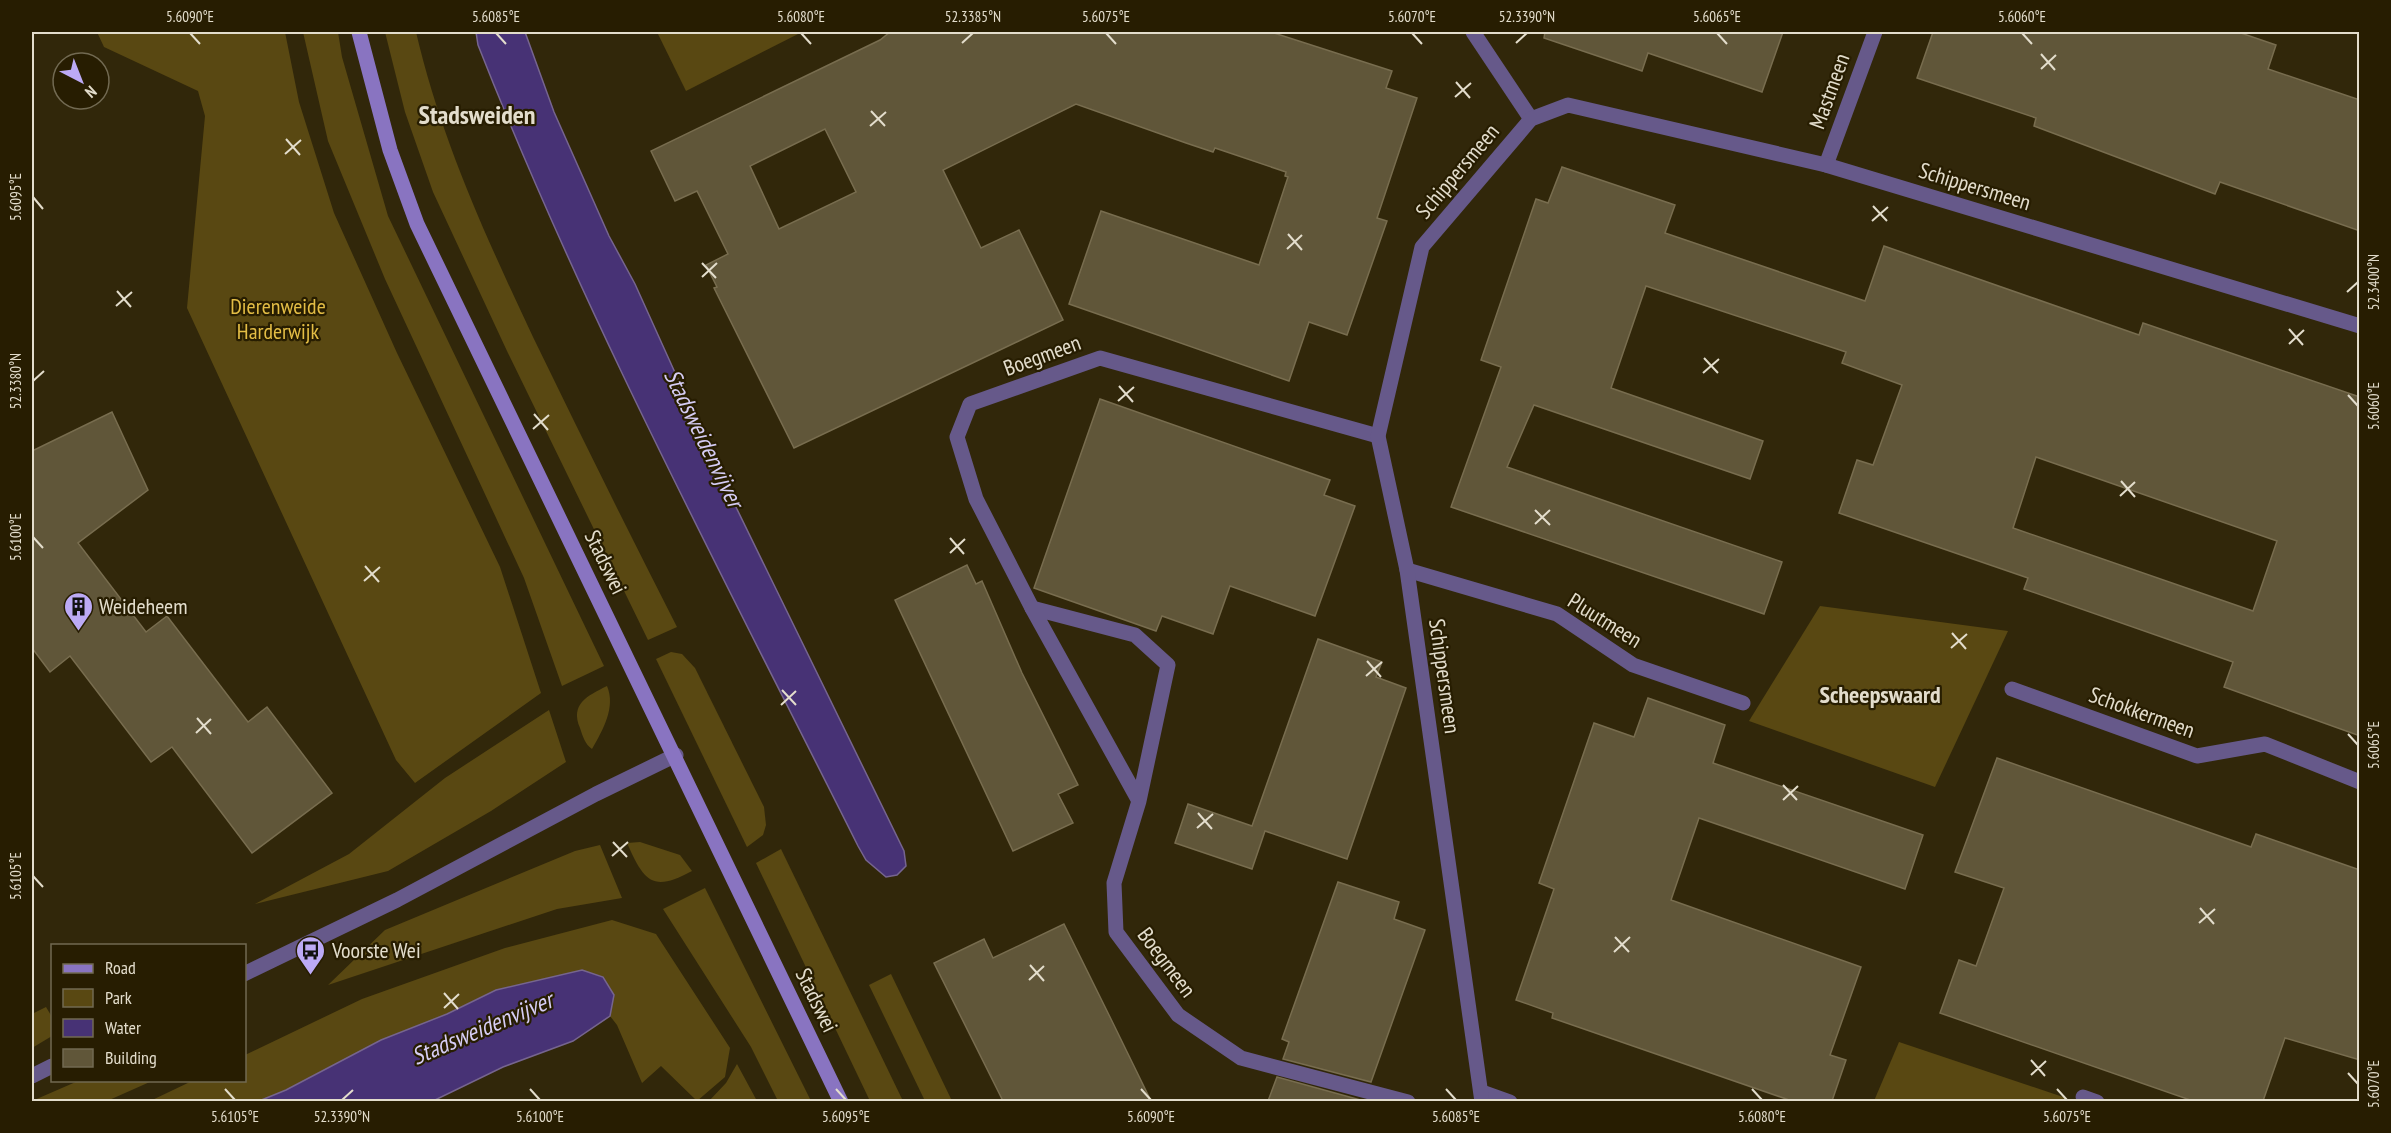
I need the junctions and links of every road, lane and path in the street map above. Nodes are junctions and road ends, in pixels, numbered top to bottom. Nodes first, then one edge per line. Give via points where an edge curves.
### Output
1 (359, 32) edge
2 (1473, 32) edge
3 (1875, 32) edge
4 (1532, 118) junction
5 (1826, 165) junction
6 (2360, 326) edge
7 (1378, 436) junction
8 (1407, 570) junction
9 (1032, 608) junction
10 (2012, 689) dead end
11 (1743, 703) dead end
12 (676, 755) junction
13 (2360, 782) edge
14 (1139, 801) junction
15 (246, 973) edge
16 (51, 1066) edge
17 (32, 1076) edge
18 (1482, 1097) edge
19 (841, 1101) edge
20 (1408, 1101) edge
21 (1510, 1101) edge

1 - 12 street, Stadswei via 390,150 417,224
2 - 4 street
3 - 5 street, Mastmeen
4 - 5 street, Schippersmeen via 1568,105
4 - 7 street, Schippersmeen via 1422,247
5 - 6 street, Schippersmeen
7 - 8 street, Schippersmeen
7 - 9 street, Boegmeen via 1100,358 970,404 957,436 976,499
8 - 11 street, Pluutmeen via 1557,614 1633,665
8 - 18 street, Schippersmeen
9 - 14 street, Boegmeen
9 - 14 street, Boegmeen via 1135,635 1168,665
10 - 13 street, Schokkermeen via 2197,756 2265,744
12 - 15 street via 397,900
12 - 19 street, Stadswei
14 - 20 street, Boegmeen via 1114,883 1116,932 1178,1015 1241,1058
16 - 17 street
18 - 21 street

